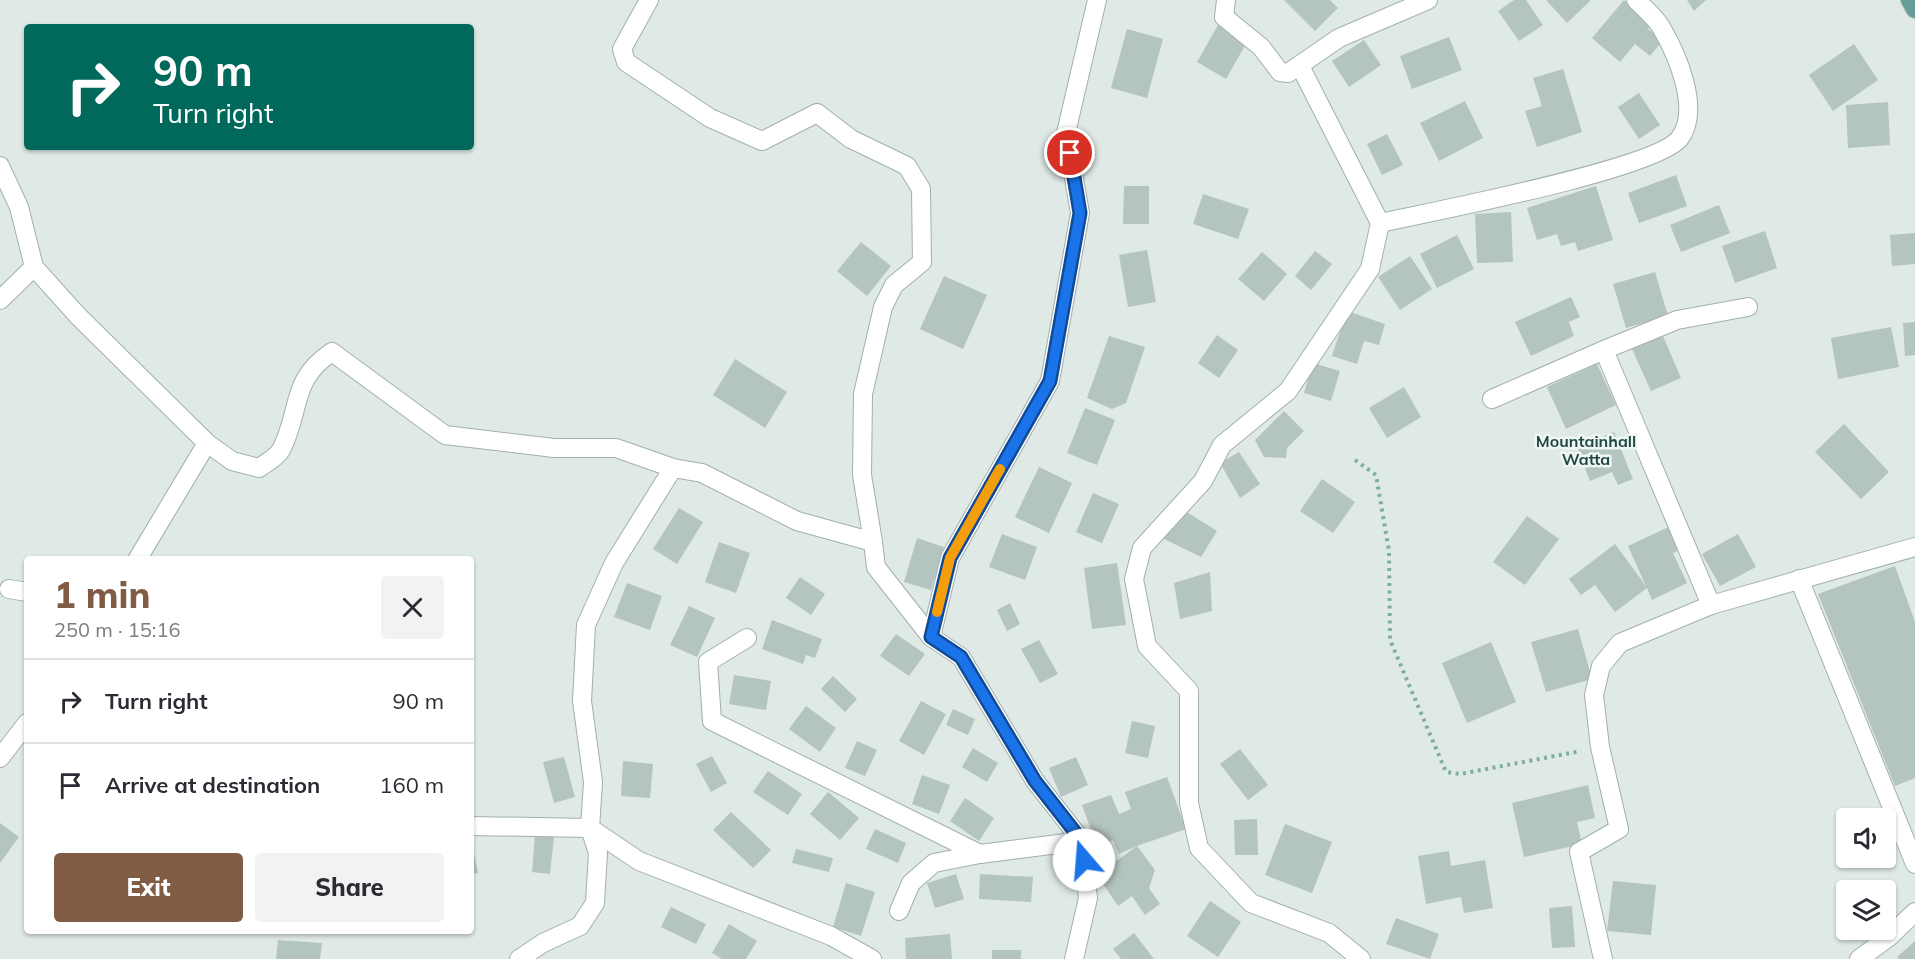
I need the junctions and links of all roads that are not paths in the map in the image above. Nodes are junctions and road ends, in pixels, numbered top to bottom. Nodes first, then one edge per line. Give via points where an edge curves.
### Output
1 (649, 0) edge
2 (1097, 0) edge
3 (1226, 0) edge
4 (1428, 0) edge
5 (1636, 0) edge
6 (1910, 0) edge
7 (1915, 9) edge
8 (1299, 66) junction
9 (0, 166) edge
10 (1380, 223) junction
11 (34, 267) junction
12 (0, 300) edge
13 (1748, 307) dead end
14 (1604, 350) junction
15 (1492, 399) dead end
16 (207, 443) junction
17 (673, 468) junction
18 (873, 542) junction
19 (1915, 547) edge
20 (138, 556) edge
21 (1798, 579) junction
22 (1711, 605) junction
23 (931, 637) junction
24 (747, 638) dead end
25 (24, 727) edge
26 (0, 758) edge
27 (474, 826) edge
28 (590, 828) junction
29 (1082, 841) junction
30 (980, 854) junction
31 (1915, 864) edge
32 (899, 911) dead end
33 (1915, 912) edge
34 (519, 959) edge
35 (872, 959) edge
36 (1074, 959) edge
37 (1361, 959) edge
38 (1603, 959) edge
39 (1858, 959) edge

1 - 18 street via 622,49 626,62 710,118 762,141 818,113 851,139 907,166 921,189 922,262 894,285 883,307 863,394 862,475
2 - 23 street via 1066,134 1080,213 1050,381 950,558
3 - 8 street via 1224,17 1261,47 1280,72 1288,73
4 - 8 street via 1339,38
5 - 10 street via 1660,26 1685,81 1690,102 1681,137 1668,148 1596,174
6 - 7 main road
8 - 10 street
9 - 11 street via 19,207
10 - 37 street via 1370,269 1288,391 1222,445 1203,481 1142,548 1134,579 1148,646 1189,691 1189,803 1200,848 1251,903 1329,933
11 - 12 street
11 - 16 street
13 - 14 street via 1677,320
14 - 15 street
14 - 22 street
16 - 17 street via 232,461 259,468 280,452 305,379 315,363 332,352 445,435 554,447 616,448
16 - 20 street
17 - 18 street via 702,473 797,521
17 - 28 street via 614,563 586,625 582,701 592,782
18 - 23 street via 876,567
19 - 21 street
21 - 22 street
21 - 31 street
22 - 38 street via 1620,643 1601,666 1594,695 1600,747 1619,829 1579,852
23 - 29 street via 961,657 1035,781
24 - 30 street via 708,662 712,721
25 - 26 street
27 - 28 street
28 - 34 street via 598,853 595,903 580,926
28 - 35 street via 639,861 831,936
29 - 30 street
29 - 36 street via 1088,898
30 - 32 street via 934,863 911,883
33 - 39 street

